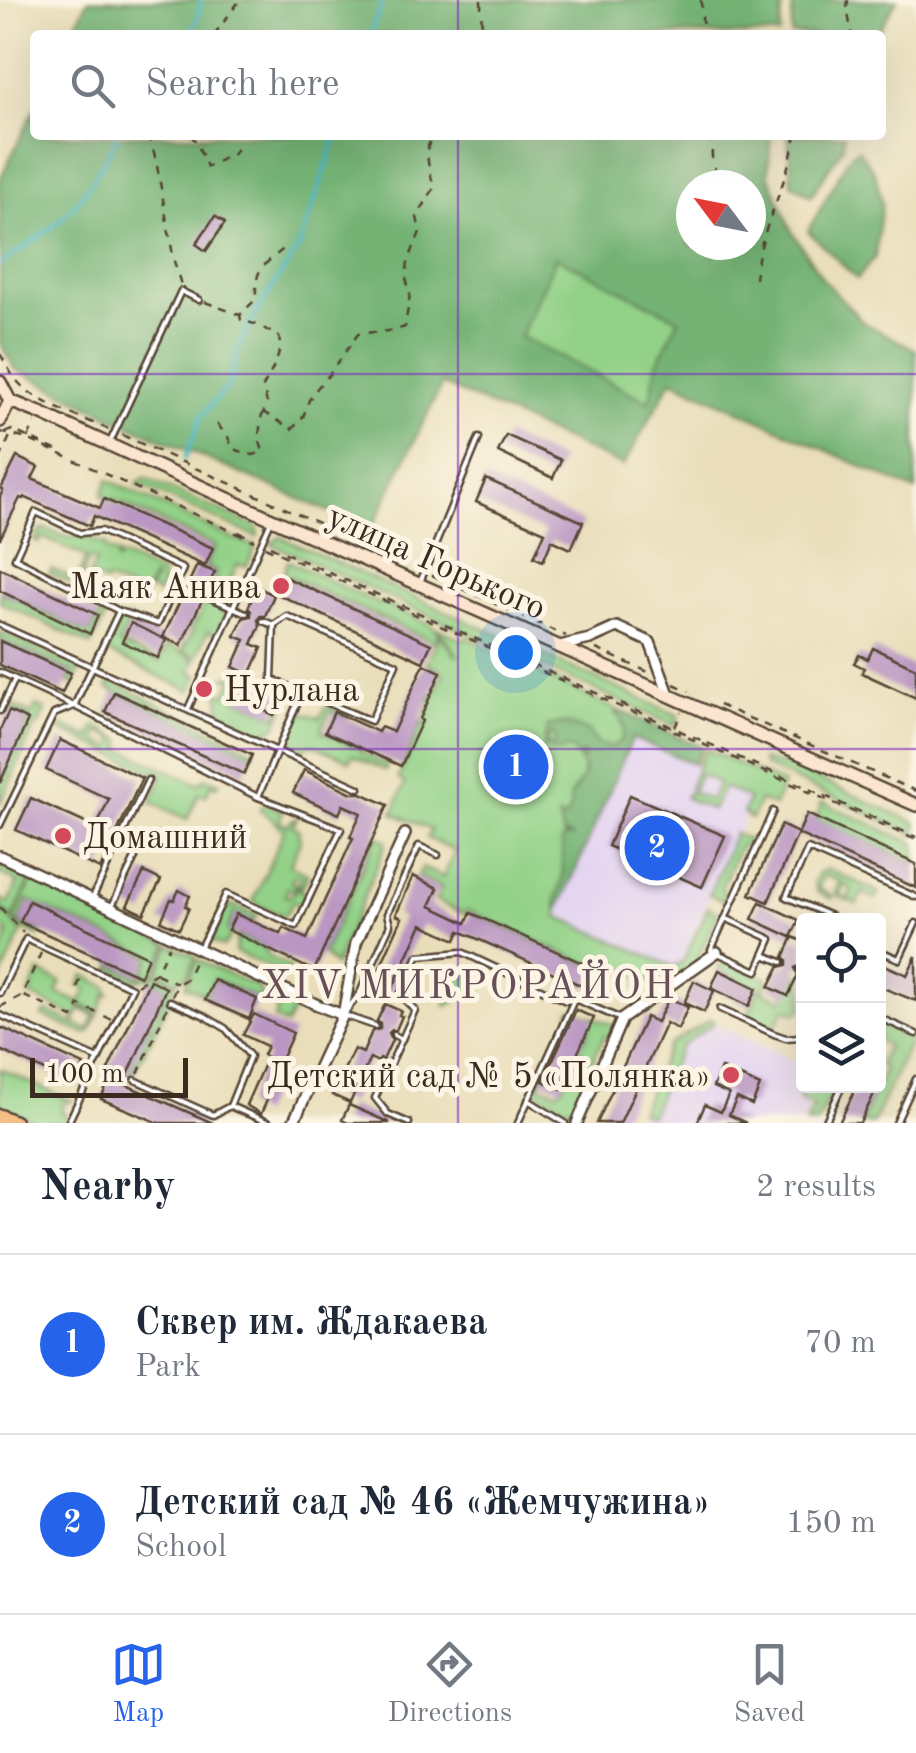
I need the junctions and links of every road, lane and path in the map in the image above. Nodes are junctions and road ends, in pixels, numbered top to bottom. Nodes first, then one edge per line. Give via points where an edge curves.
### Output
1 (240, 0) edge
2 (481, 0) edge
3 (701, 0) edge
4 (848, 0) edge
5 (218, 30) edge
6 (482, 30) edge
7 (703, 30) edge
8 (851, 30) edge
9 (150, 140) edge
10 (195, 140) edge
11 (429, 140) edge
12 (711, 140) edge
13 (795, 140) edge
14 (241, 142) dead end
15 (715, 170) edge
16 (286, 247) dead end
17 (252, 265) dead end
18 (258, 270) junction
19 (755, 279) dead end
20 (181, 291) junction
21 (200, 300) joint
22 (240, 315) junction
23 (0, 354) edge
24 (0, 382) edge
25 (10, 401) junction
26 (263, 412) junction
27 (217, 424) dead end
28 (1, 429) edge
29 (11, 434) junction
30 (112, 438) junction
31 (480, 438) dead end
32 (0, 458) edge
33 (272, 518) junction
34 (260, 544) junction
35 (425, 571) junction
36 (176, 583) junction
37 (419, 584) junction
38 (186, 588) dead end
39 (204, 595) dead end
40 (233, 608) junction
41 (119, 611) junction
42 (246, 613) dead end
43 (263, 621) dead end
44 (0, 625) edge
45 (274, 625) junction
46 (564, 641) junction
47 (584, 644) dead end
48 (92, 667) junction
49 (0, 672) edge
50 (662, 678) dead end
51 (15, 679) junction
52 (672, 689) junction
53 (302, 692) junction
54 (691, 692) dead end
55 (708, 700) dead end
56 (74, 706) junction
57 (188, 709) junction
58 (0, 711) edge
59 (276, 749) junction
60 (148, 780) dead end
61 (360, 788) dead end
62 (916, 791) edge
63 (258, 797) junction
64 (916, 806) edge
65 (773, 811) dead end
66 (0, 825) edge
67 (405, 834) dead end
68 (916, 838) edge
69 (438, 855) dead end
70 (0, 856) edge
71 (135, 858) dead end
72 (916, 897) edge
73 (92, 899) junction
74 (0, 907) edge
75 (111, 909) junction
76 (823, 913) edge
77 (724, 918) junction
78 (916, 923) edge
79 (26, 939) junction
80 (170, 943) dead end
81 (44, 947) junction
82 (716, 952) junction
83 (198, 953) junction
84 (886, 953) edge
85 (764, 955) junction
86 (782, 962) dead end
87 (86, 967) junction
88 (156, 973) junction
89 (178, 984) junction
90 (77, 988) dead end
91 (132, 988) junction
92 (0, 993) edge
93 (22, 996) junction
94 (575, 999) junction
95 (170, 1001) junction
96 (0, 1007) edge
97 (720, 1010) dead end
98 (0, 1015) edge
99 (343, 1015) junction
100 (622, 1020) junction
101 (886, 1021) edge
102 (117, 1022) junction
103 (375, 1026) dead end
104 (916, 1034) edge
105 (394, 1035) dead end
106 (796, 1038) edge
107 (402, 1039) junction
108 (99, 1060) junction
109 (916, 1079) edge
110 (135, 1080) joint
111 (839, 1093) edge
112 (528, 1100) junction
113 (230, 1106) junction
114 (0, 1117) edge
115 (14, 1123) edge
116 (68, 1123) edge
117 (268, 1123) edge
118 (293, 1123) edge
119 (409, 1123) edge
120 (518, 1123) edge
121 (565, 1123) edge
122 (578, 1123) edge
123 (825, 1123) edge
124 (896, 1123) edge

1 - 5 path
2 - 6 path
3 - 7 path
4 - 8 path
9 - 20 path
10 - 14 path via 207,167
11 - 26 path via 434,188 417,217 405,328 358,334 292,429
12 - 15 path
13 - 19 path
16 - 18 path
17 - 18 path
18 - 22 path via 256,299
20 - 21 lane
20 - 30 lane
21 - 22 path
22 - 26 path via 278,336 280,344 263,387
23 - 30 path via 26,390
24 - 25 main road
25 - 28 main road
25 - 30 main road, улица Горького
26 - 27 path via 258,455 233,449
28 - 29 path
28 - 68 path
29 - 32 path
29 - 34 path
30 - 33 main road, улица Горького
30 - 35 path
31 - 35 lane
33 - 34 lane
33 - 37 main road, улица Горького
34 - 40 lane
34 - 68 path
35 - 37 lane
35 - 46 path
36 - 38 lane
36 - 41 lane via 158,624
36 - 41 lane via 183,569 101,531 80,533 36,512 15,558
37 - 46 main road, улица Горького
39 - 40 lane
40 - 42 lane
40 - 57 lane
41 - 48 lane
43 - 45 lane
44 - 48 lane
45 - 53 lane via 272,679
45 - 53 lane via 287,616 396,664 372,722
46 - 52 main road, улица Горького
46 - 52 street via 618,627 650,642
47 - 50 path
48 - 56 lane
48 - 57 lane
49 - 51 lane
51 - 56 lane
51 - 58 lane
52 - 54 path
52 - 64 main road, улица Горького
53 - 59 lane
55 - 62 path
56 - 63 lane
56 - 66 lane via 54,714
57 - 59 lane
59 - 61 lane
59 - 63 lane
60 - 73 lane
63 - 83 lane via 341,829 296,926 226,894
65 - 77 lane
67 - 99 street via 356,943
69 - 99 lane via 418,846 360,993
70 - 73 street
71 - 75 lane
72 - 76 lane via 808,849 786,897
73 - 75 street
74 - 79 path
75 - 83 street
77 - 82 lane via 710,950
77 - 85 lane via 770,940
78 - 84 lane via 899,959
79 - 81 lane
79 - 92 lane
80 - 88 path
81 - 87 lane
81 - 93 path
82 - 85 lane via 757,970
82 - 100 street
83 - 89 path
83 - 99 street
85 - 86 lane
87 - 90 path
87 - 91 lane
88 - 89 path
88 - 91 path
89 - 95 path
91 - 102 lane
93 - 96 path
93 - 102 path via 73,1018 79,1005
94 - 100 lane
94 - 107 lane via 566,1001 462,952 418,956 400,995 415,1010
94 - 112 lane
95 - 110 path
95 - 113 lane via 225,1028 250,1056
97 - 106 lane
98 - 108 lane
99 - 103 lane
99 - 118 street
100 - 122 street
101 - 104 lane
102 - 108 lane
105 - 107 lane
107 - 119 lane via 374,1098
108 - 116 lane
109 - 124 lane
110 - 113 lane via 213,1115
111 - 123 lane
112 - 120 lane
112 - 121 lane
113 - 117 lane
114 - 115 main road

